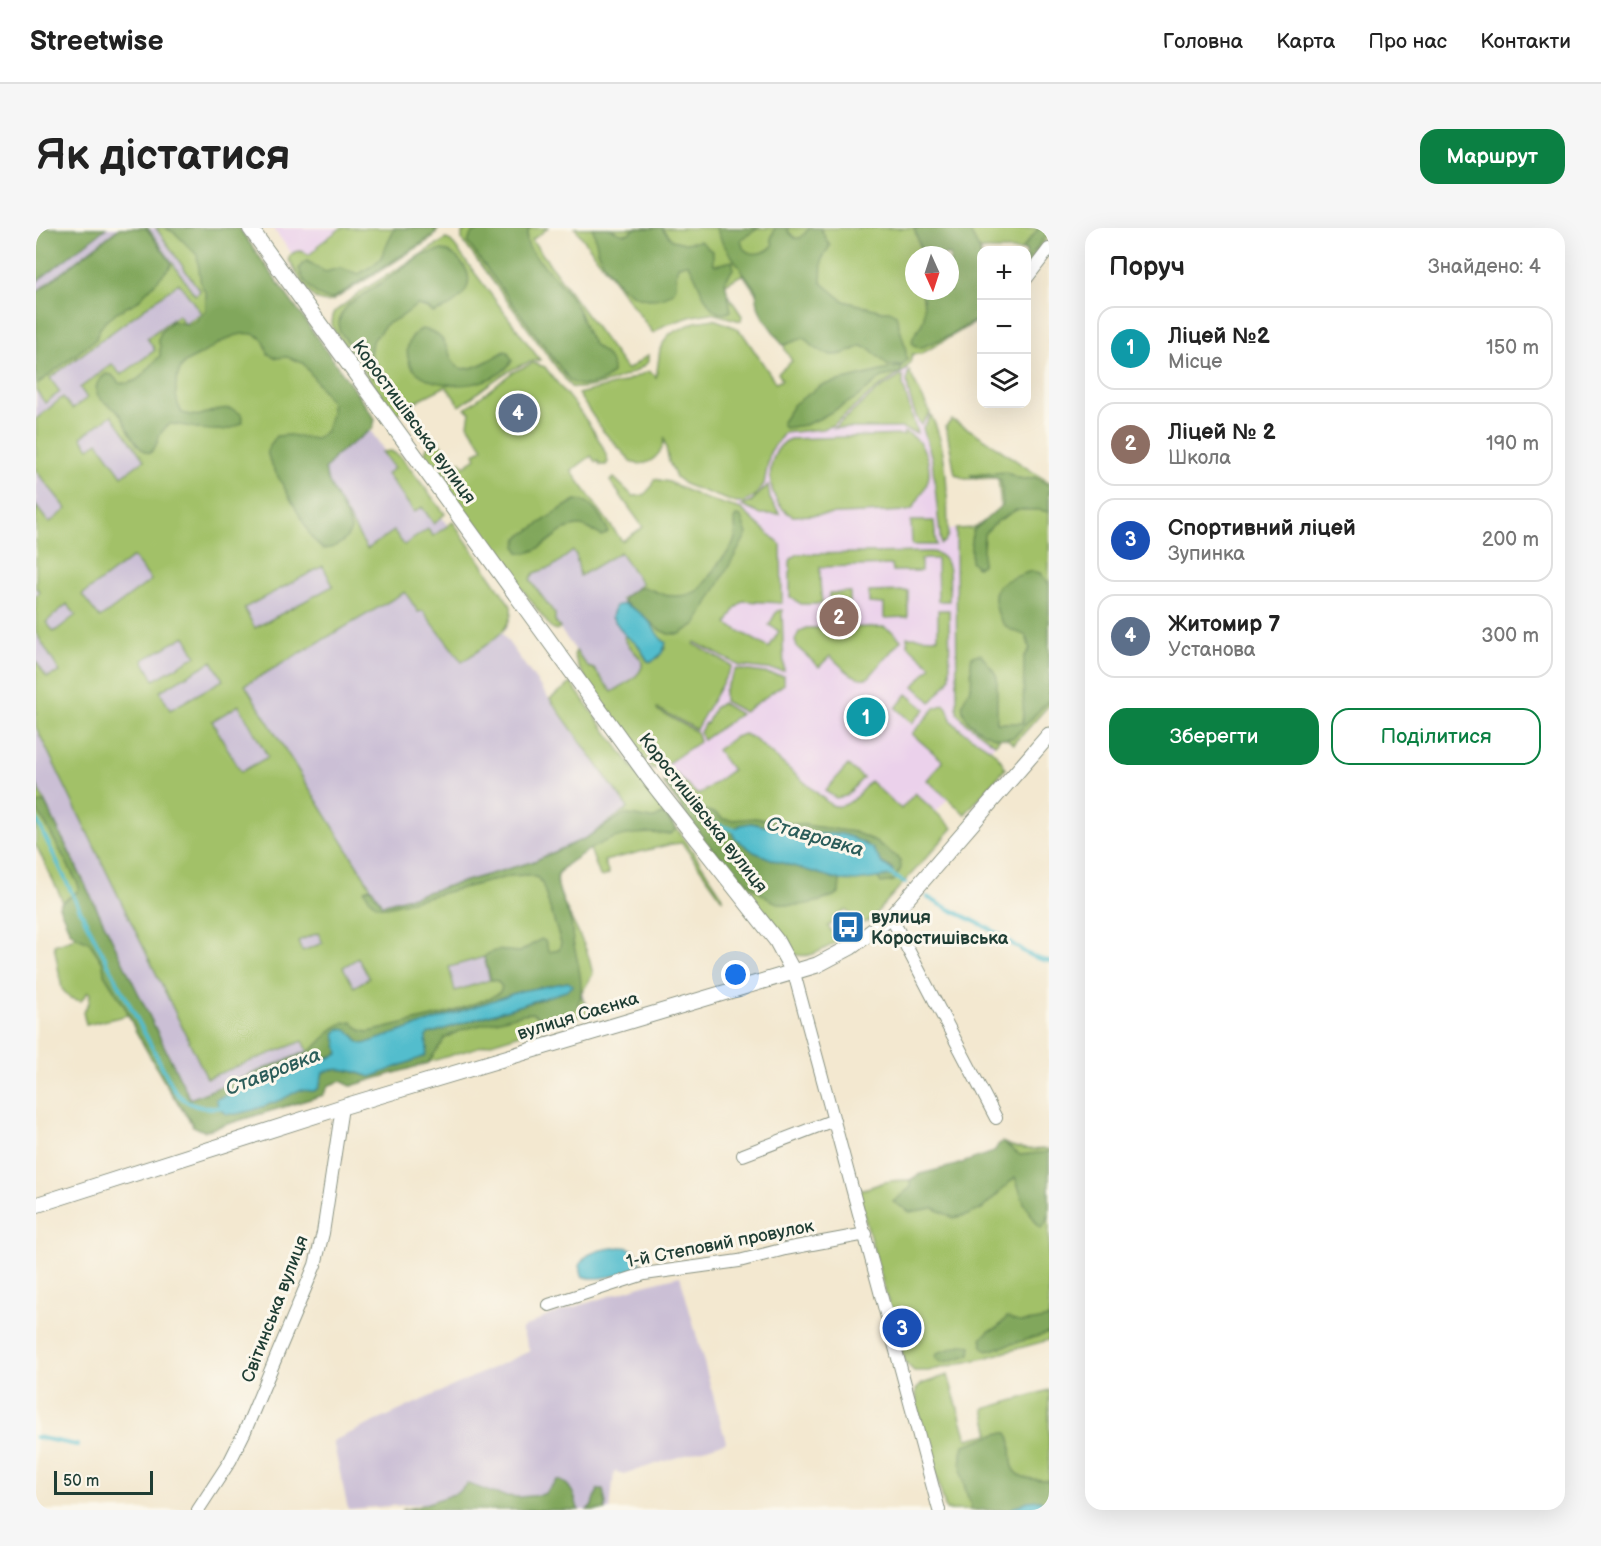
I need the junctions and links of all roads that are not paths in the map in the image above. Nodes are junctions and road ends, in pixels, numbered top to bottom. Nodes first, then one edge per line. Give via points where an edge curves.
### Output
1 (250, 228) edge
2 (1049, 249) edge
3 (1031, 272) edge
4 (1049, 735) edge
5 (891, 917) junction
6 (794, 973) junction
7 (342, 1107) junction
8 (996, 1118) dead end
9 (834, 1120) junction
10 (743, 1155) dead end
11 (36, 1205) edge
12 (866, 1234) junction
13 (549, 1305) dead end
14 (198, 1510) edge
15 (939, 1510) edge

1 - 6 street, Коростишівська вулиця via 651,781 765,925
2 - 3 street
4 - 5 street, вулиця Саєнка
5 - 6 street, вулиця Саєнка via 837,956
5 - 8 street
6 - 7 street, вулиця Саєнка
6 - 9 street, Коростишівська вулиця
7 - 11 street, вулиця Саєнка
7 - 14 street, Світинська вулиця via 315,1265 245,1431
9 - 10 street
9 - 12 street, Коростишівська вулиця
12 - 13 street, 1-й Степовий провулок via 739,1261 644,1274
12 - 15 street, Коростишівська вулиця

